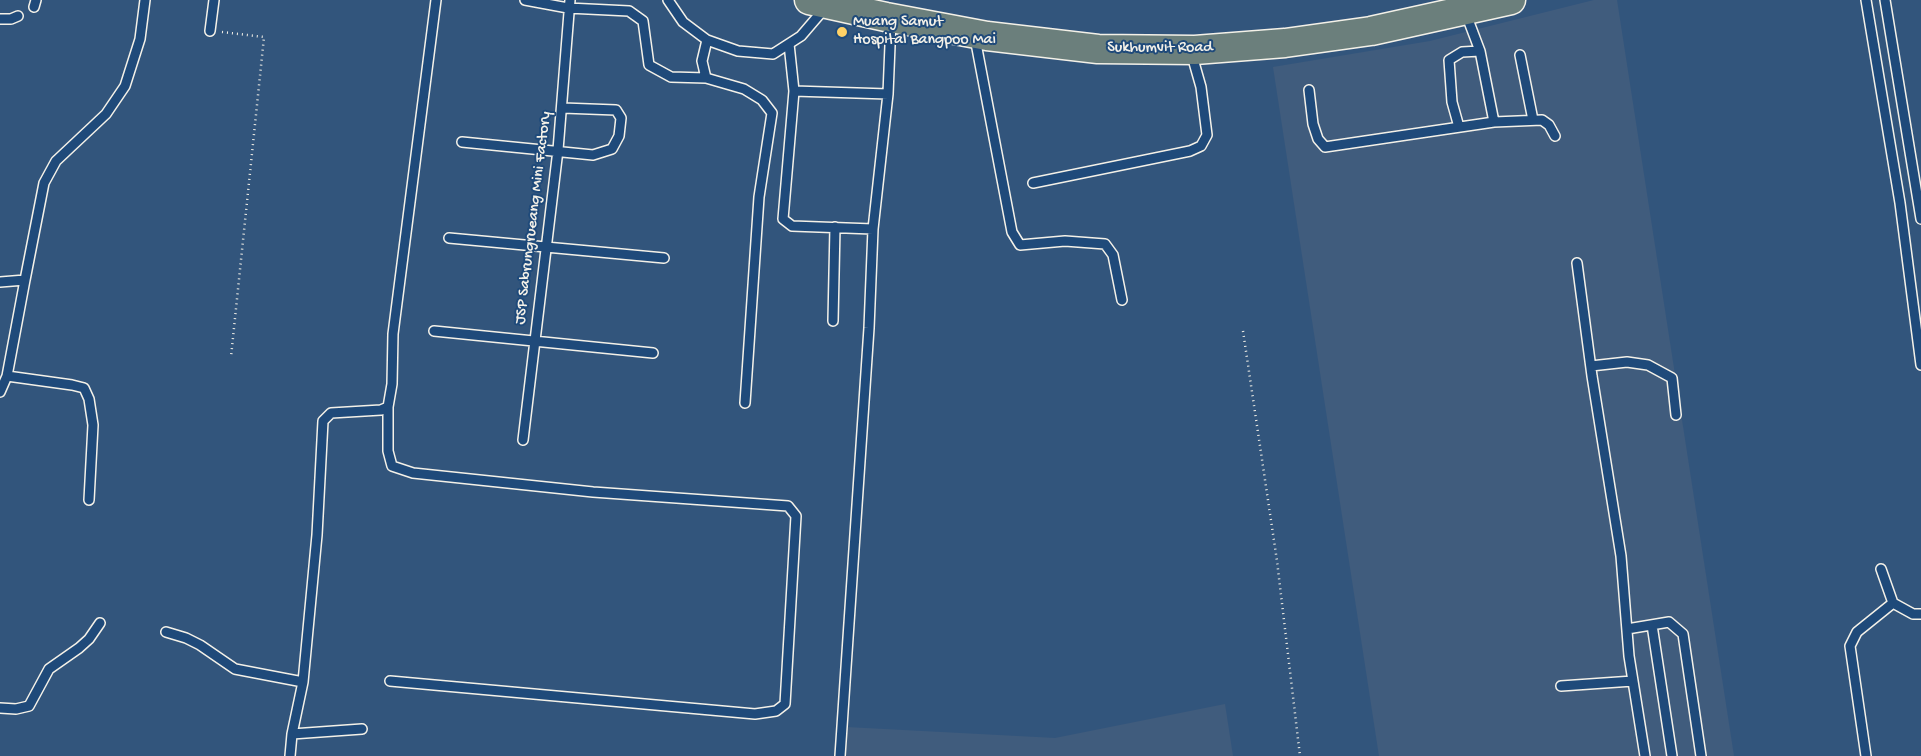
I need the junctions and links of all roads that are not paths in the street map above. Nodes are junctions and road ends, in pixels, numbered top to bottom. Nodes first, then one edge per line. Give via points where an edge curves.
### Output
1 (145, 0) edge
2 (214, 0) edge
3 (436, 0) edge
4 (524, 0) edge
5 (668, 0) edge
6 (1511, 0) edge
7 (1866, 0) edge
8 (1886, 0) edge
9 (818, 2) edge
10 (569, 4) edge
11 (1464, 12) junction
12 (18, 16) dead end
13 (891, 18) junction
14 (0, 19) edge
15 (210, 31) road end
16 (974, 33) junction
17 (707, 40) junction
18 (789, 44) junction
19 (1190, 50) junction
20 (1480, 51) junction
21 (1520, 55) dead end
22 (706, 78) junction
23 (1309, 90) dead end
24 (794, 91) junction
25 (888, 94) junction
26 (563, 108) junction
27 (1533, 120) junction
28 (1494, 122) junction
29 (1459, 127) junction
30 (1555, 136) dead end
31 (462, 142) dead end
32 (558, 150) junction
33 (1033, 183) dead end
34 (1921, 219) edge
35 (835, 228) junction
36 (872, 229) junction
37 (450, 238) dead end
38 (546, 248) junction
39 (664, 258) dead end
40 (1577, 263) dead end
41 (25, 280) junction
42 (0, 282) edge
43 (1122, 300) dead end
44 (833, 321) dead end
45 (434, 331) dead end
46 (535, 342) junction
47 (653, 353) dead end
48 (1921, 365) edge
49 (1591, 366) junction
50 (7, 376) junction
51 (0, 392) edge
52 (745, 403) dead end
53 (388, 407) junction
54 (1676, 415) dead end
55 (523, 440) dead end
56 (89, 500) dead end
57 (1881, 569) dead end
58 (1893, 603) junction
59 (1921, 614) edge
60 (100, 623) dead end
61 (1652, 625) junction
62 (1627, 629) junction
63 (166, 632) dead end
64 (390, 680) dead end
65 (1633, 681) junction
66 (303, 682) junction
67 (1561, 686) dead end
68 (0, 708) edge
69 (362, 729) dead end
70 (292, 734) junction
71 (290, 756) edge
72 (840, 756) edge
73 (1645, 756) edge
74 (1672, 756) edge
75 (1701, 756) edge
76 (1866, 756) edge

1 - 41 lane via 140,39 125,86 106,114 56,160 44,183
2 - 15 lane
3 - 53 lane via 392,334 392,384
4 - 10 lane
5 - 17 lane via 683,22
6 - 11 highway, Sukhumvit Road
7 - 48 lane via 1900,203
8 - 34 lane
9 - 13 highway, Sukhumvit Road
9 - 18 lane via 801,36
10 - 22 lane via 629,11 643,21 649,65 670,77
10 - 26 lane, JSP Sabrungrueang Mini Factory
11 - 19 highway, Sukhumvit Road via 1285,43
11 - 20 lane
12 - 14 lane
13 - 16 highway, Sukhumvit Road
13 - 25 lane
16 - 19 highway, Sukhumvit Road via 1098,49
16 - 43 lane via 1012,232 1020,245 1065,240 1105,244 1113,255
17 - 18 lane via 738,51 773,54
17 - 22 lane via 702,61
18 - 24 lane
19 - 33 lane via 1201,87 1207,135 1201,146 1190,151
20 - 28 lane
20 - 29 lane via 1462,52 1449,60 1452,102
21 - 27 lane
22 - 52 lane via 744,89 762,100 772,113 759,197
23 - 29 lane via 1313,124 1318,139 1325,147
24 - 25 lane
24 - 35 lane via 783,219 792,226
25 - 36 lane
26 - 32 lane, JSP Sabrungrueang Mini Factory
26 - 32 lane via 616,110 621,118 619,136 612,149 594,154
27 - 28 lane
27 - 30 lane via 1542,120 1549,125
28 - 29 lane
31 - 32 lane
32 - 38 lane, JSP Sabrungrueang Mini Factory
35 - 36 lane
35 - 44 lane
36 - 72 lane via 869,328
37 - 38 lane
38 - 39 lane
38 - 46 lane, JSP Sabrungrueang Mini Factory
40 - 49 lane
41 - 42 lane
41 - 50 lane
45 - 46 lane
46 - 47 lane
46 - 55 lane, JSP Sabrungrueang Mini Factory
49 - 54 lane via 1627,362 1648,366 1672,378
49 - 62 lane via 1620,548
50 - 51 lane
50 - 56 lane via 84,388 93,425
53 - 64 lane via 388,451 392,466 413,472 593,492 788,506 796,516 785,704 776,711 755,714
53 - 66 lane via 331,413 324,421
57 - 58 lane
58 - 59 lane via 1913,614
58 - 76 lane via 1857,632 1850,646
60 - 68 lane via 79,648 49,668 29,706
61 - 62 lane
61 - 74 lane
61 - 75 lane via 1669,622 1683,634
62 - 65 lane
63 - 66 lane via 200,645 235,669
65 - 67 lane
65 - 73 lane
66 - 70 lane
69 - 70 lane
70 - 71 lane

